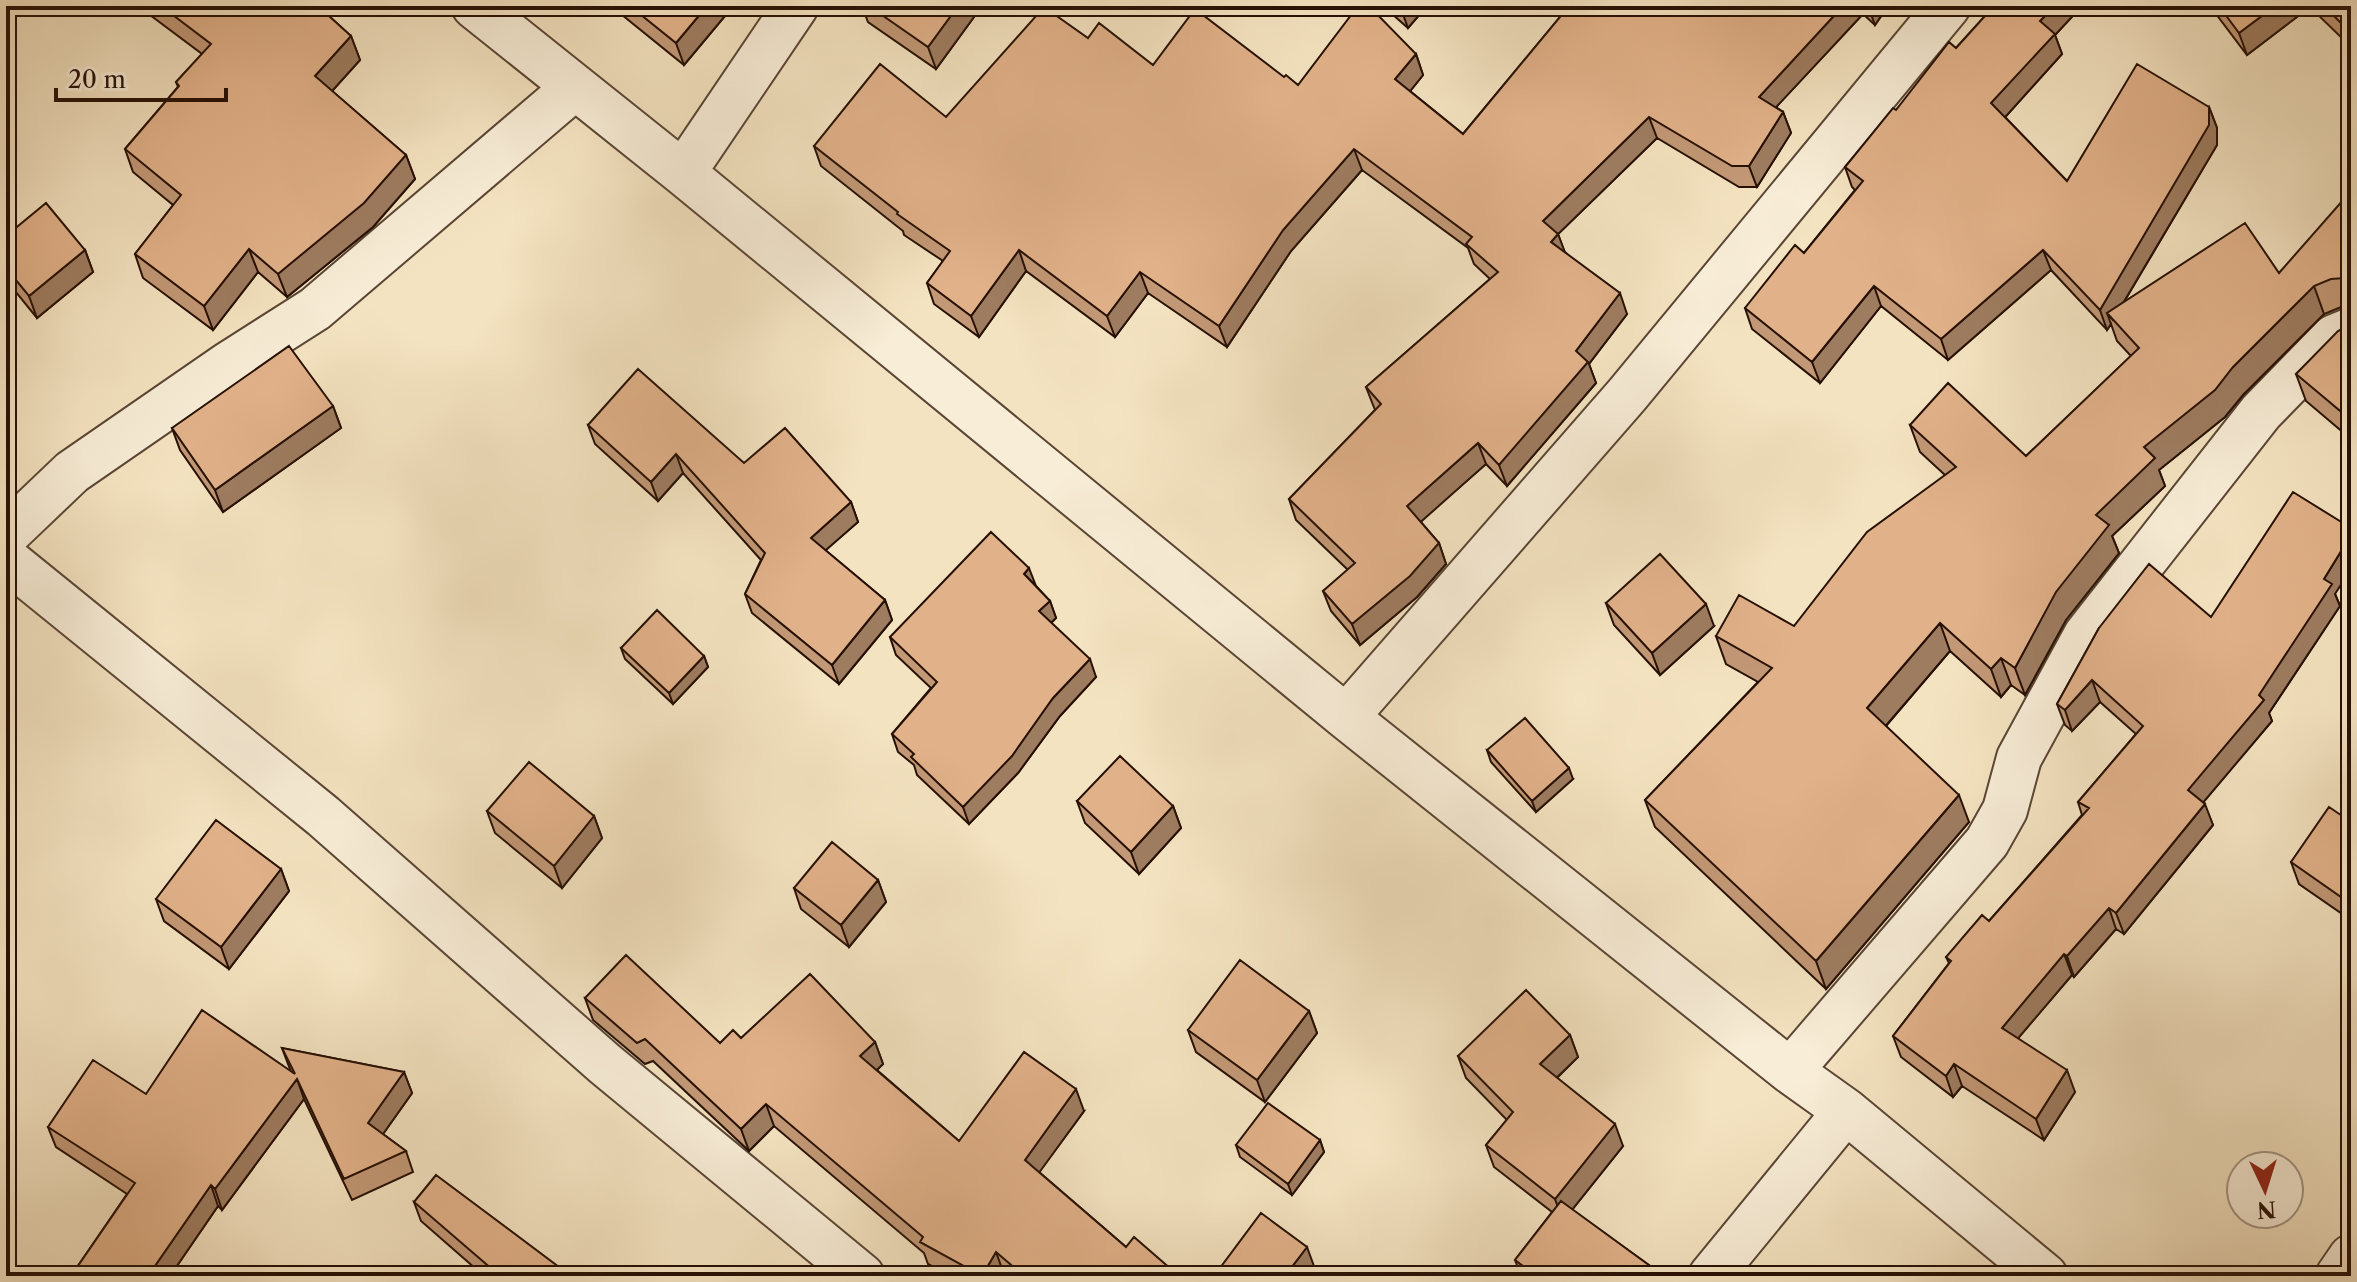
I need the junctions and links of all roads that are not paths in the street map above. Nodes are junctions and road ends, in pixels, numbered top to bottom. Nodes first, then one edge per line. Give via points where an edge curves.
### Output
1 (474, 6) edge
2 (796, 6) edge
3 (1948, 6) edge
4 (574, 88) junction
5 (683, 173) junction
6 (2351, 330) edge
7 (6, 535) edge
8 (6, 559) edge
9 (1346, 717) junction
10 (1790, 1071) junction
11 (1846, 1111) junction
12 (2351, 1257) edge
13 (862, 1276) edge
14 (1711, 1276) edge
15 (2045, 1276) edge
16 (2338, 1276) edge

1 - 4 street
2 - 5 street
3 - 9 street via 1627,395
4 - 5 street
4 - 7 street via 315,309 72,472
5 - 9 street
6 - 10 street via 2334,337 2261,412 2086,635 2019,758 2005,810 1987,842
8 - 13 street via 323,816 605,1064
9 - 10 street
10 - 11 street
11 - 14 street
11 - 15 street
12 - 16 street

